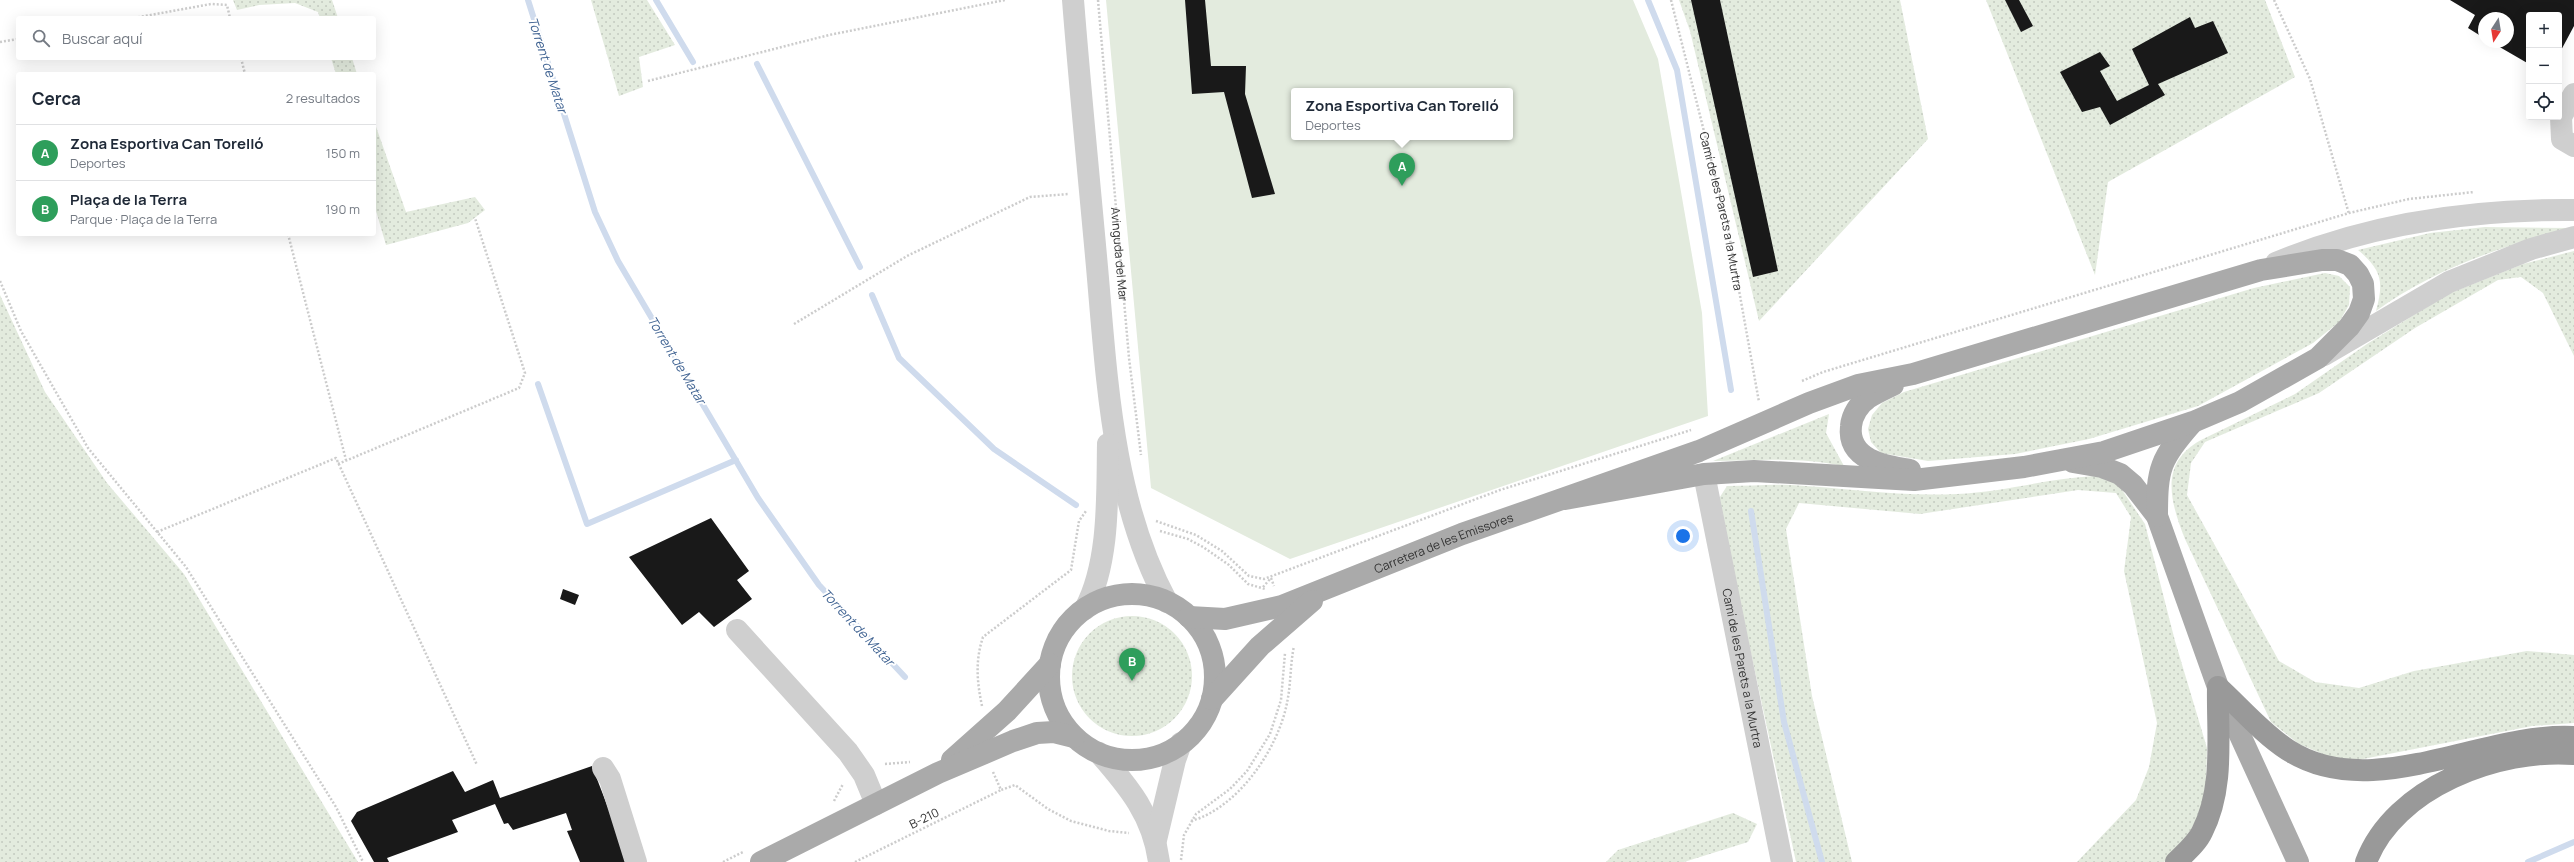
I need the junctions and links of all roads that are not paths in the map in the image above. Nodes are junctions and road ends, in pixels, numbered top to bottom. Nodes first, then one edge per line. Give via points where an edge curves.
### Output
1 (1073, 0) edge
2 (2574, 94) edge
3 (2574, 146) edge
4 (2574, 210) edge
5 (2574, 237) edge
6 (2261, 270) junction
7 (2318, 358) junction
8 (1913, 374) junction
9 (1109, 406) junction
10 (2193, 422) junction
11 (2066, 460) junction
12 (1704, 474) junction
13 (1946, 476) junction
14 (1565, 499) junction
15 (2157, 516) junction
16 (1323, 591) junction
17 (1167, 602) junction
18 (1085, 608) junction
19 (1189, 617) junction
20 (737, 630) dead end
21 (1050, 664) junction
22 (2218, 687) junction
23 (1212, 699) junction
24 (1074, 737) junction
25 (2574, 737) edge
26 (1181, 743) junction
27 (1099, 753) junction
28 (2574, 754) edge
29 (603, 768) dead end
30 (938, 773) junction
31 (876, 804) junction
32 (1156, 840) junction
33 (636, 862) edge
34 (760, 862) edge
35 (1159, 862) edge
36 (1782, 862) edge
37 (2176, 862) edge
38 (2298, 862) edge
39 (2366, 862) edge

1 - 9 street, Avinguda del Mar
2 - 3 street via 2561,117 2562,139
4 - 6 street via 2463,214 2398,225 2305,251
5 - 7 street via 2531,249 2449,282 2358,338
6 - 7 main road via 2337,260 2350,265 2358,274 2363,284 2364,299 2359,313 2349,327
6 - 8 main road
7 - 10 main road via 2240,402
8 - 13 main road via 1867,399 1856,410 1852,422 1852,442 1859,452 1872,461
8 - 14 main road via 1858,385 1809,403 1699,451
9 - 17 street, Avinguda del Mar via 1131,512 1142,549
9 - 18 street, Avinguda del Mar via 1106,511 1100,565 1095,590
10 - 11 main road via 2104,452
10 - 15 main road via 2162,461 2157,483
11 - 13 main road
11 - 15 main road via 2102,467 2120,474 2133,485
12 - 13 main road via 1754,471 1914,480
12 - 14 main road
12 - 36 street, Camí de les Parets a la Murtra
14 - 16 main road, Carretera de les Emissores via 1454,537
15 - 22 main road
16 - 19 main road, Carretera de les Emissores via 1282,606 1225,619
16 - 23 main road via 1260,646
17 - 18 main road via 1151,597 1125,595 1100,600
17 - 19 main road
18 - 21 main road via 1064,629
19 - 23 main road via 1204,636 1213,659
20 - 31 street via 848,752 864,775
21 - 24 main road via 1049,680 1053,703
21 - 30 main road via 1007,711
22 - 25 highway via 2288,750 2323,766 2344,770 2397,767 2522,740
22 - 37 highway via 2218,779 2213,807 2202,833
22 - 38 main road
23 - 26 main road via 1200,724
24 - 27 main road
24 - 30 main road via 1054,732 1036,734
26 - 27 main road via 1159,755 1142,759 1124,760
26 - 32 street
27 - 32 street via 1130,787
28 - 39 highway via 2521,757 2450,778 2417,796 2397,814 2379,836
29 - 33 street via 610,780
30 - 31 main road
31 - 34 main road
32 - 35 street

